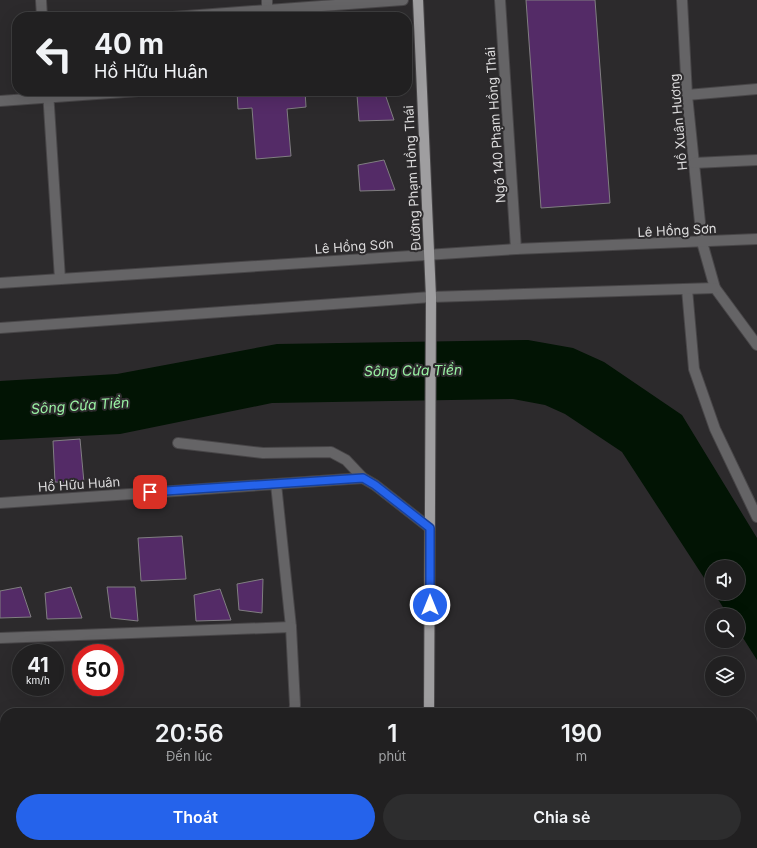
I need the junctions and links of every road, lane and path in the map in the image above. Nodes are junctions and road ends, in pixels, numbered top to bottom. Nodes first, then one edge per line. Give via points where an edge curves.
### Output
1 (41, 0) edge
2 (266, 0) edge
3 (403, 0) edge
4 (418, 0) edge
5 (500, 0) edge
6 (682, 0) edge
7 (267, 10) junction
8 (42, 12) edge
9 (240, 12) edge
10 (757, 89) edge
11 (687, 95) junction
12 (34, 96) edge
13 (48, 96) edge
14 (0, 101) edge
15 (757, 160) edge
16 (694, 163) junction
17 (757, 239) edge
18 (702, 242) junction
19 (516, 249) junction
20 (429, 255) junction
21 (60, 279) junction
22 (0, 282) edge
23 (687, 288) junction
24 (715, 288) junction
25 (431, 297) junction
26 (0, 328) edge
27 (757, 345) edge
28 (178, 443) dead end
29 (363, 478) junction
30 (276, 484) junction
31 (0, 503) edge
32 (757, 517) edge
33 (430, 528) junction
34 (291, 627) junction
35 (0, 638) edge
36 (295, 708) edge
37 (429, 708) edge

1 - 8 street
2 - 7 street
3 - 7 street
4 - 20 main road, Đường Phạm Hồng Thái
5 - 19 street, Ngõ 140 Phạm Hồng Thái
6 - 11 street, Hồ Xuân Hương
7 - 9 street
10 - 11 street
11 - 16 street, Hồ Xuân Hương
12 - 14 street
13 - 21 street
15 - 16 street
16 - 18 street, Hồ Xuân Hương
17 - 18 street, Lê Hồng Sơn
18 - 19 street, Lê Hồng Sơn
18 - 24 street, Hồ Xuân Hương
19 - 20 street, Lê Hồng Sơn
20 - 21 street, Lê Hồng Sơn
20 - 25 main road, Đường Phạm Hồng Thái
21 - 22 street, Lê Hồng Sơn
23 - 24 street
23 - 25 street
23 - 32 street via 694,369 716,429
24 - 27 street
25 - 26 street
25 - 33 main road, Đường Phạm Hồng Thái
28 - 29 street via 263,453 331,452 346,460
29 - 30 street, Hồ Hữu Huân
29 - 33 street
30 - 31 street, Hồ Hữu Huân
30 - 34 street
33 - 37 main road
34 - 35 street
34 - 36 street

